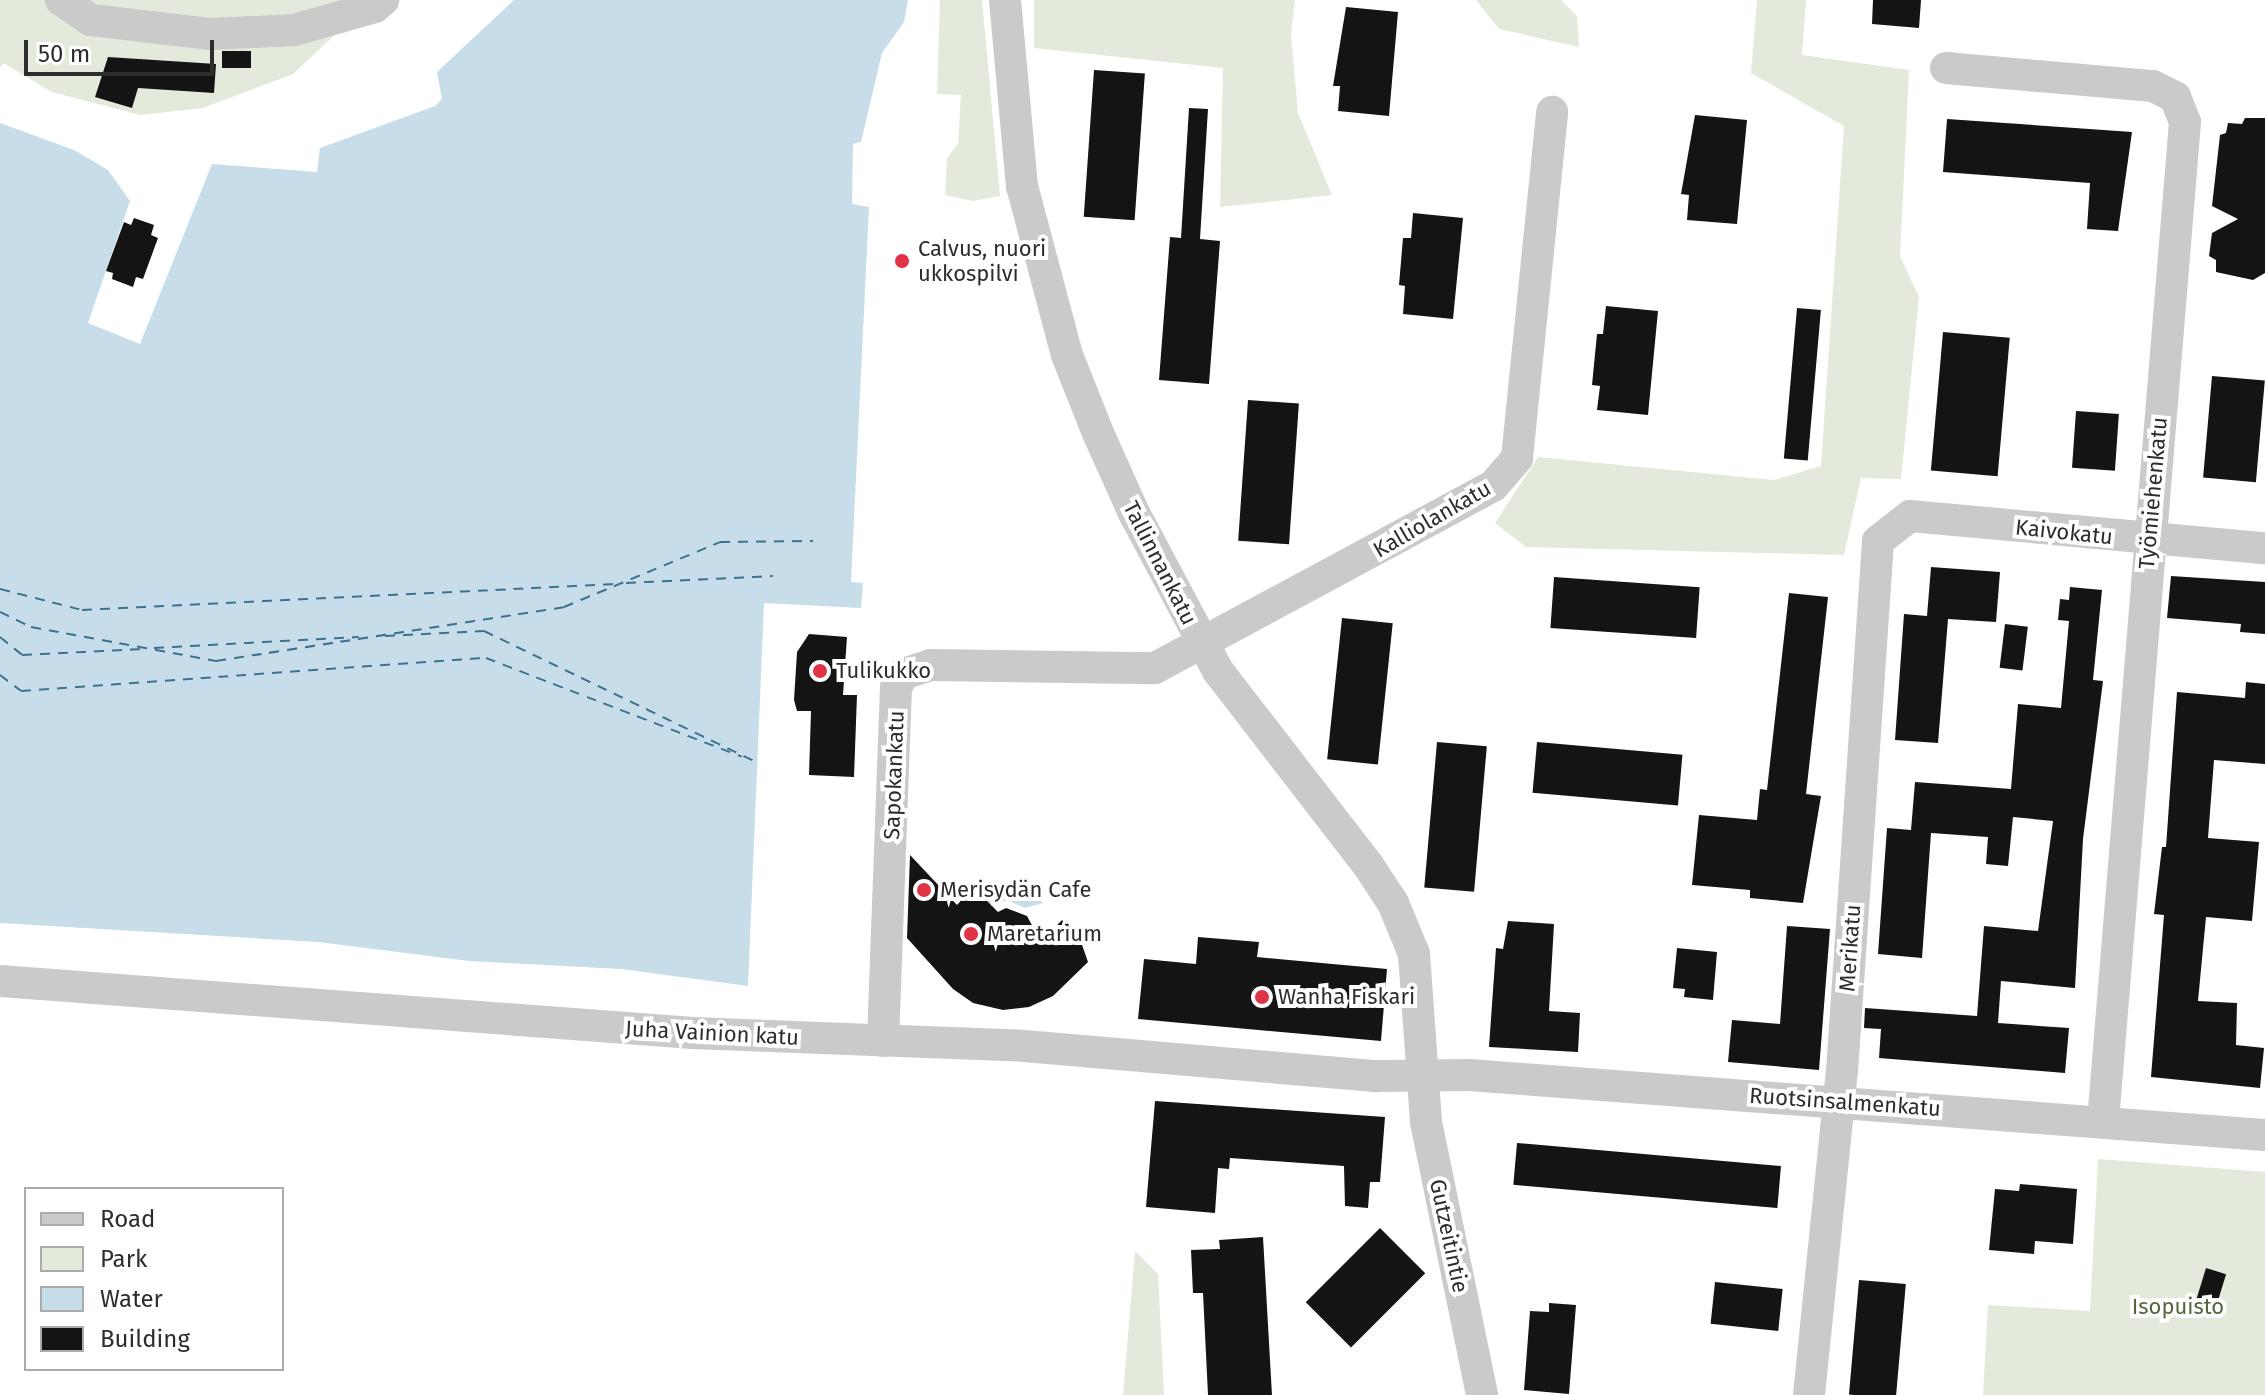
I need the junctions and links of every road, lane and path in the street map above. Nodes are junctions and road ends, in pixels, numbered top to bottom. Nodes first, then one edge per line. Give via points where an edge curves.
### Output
1 (61, 0) edge
2 (383, 0) edge
3 (1005, 0) edge
4 (1946, 68) dead end
5 (1552, 112) dead end
6 (1910, 516) joint
7 (2149, 540) junction
8 (2265, 548) edge
9 (1204, 647) junction
10 (0, 981) edge
11 (883, 1041) junction
12 (1424, 1075) junction
13 (1839, 1101) junction
14 (2103, 1122) junction
15 (2265, 1135) edge
16 (1482, 1395) edge
17 (1809, 1395) edge

1 - 2 street via 91,20 211,34 294,30 375,7
3 - 9 street, Tallinnankatu via 1022,186 1067,355 1134,513
4 - 7 street, Työmiehenkatu via 2153,86 2175,97 2185,122
5 - 9 street, Kalliolankatu via 1517,458 1493,486
6 - 7 street, Kaivokatu
6 - 13 street, Merikatu via 1878,541
7 - 8 street, Kaivokatu
7 - 14 street, Työmiehenkatu
9 - 11 street, Sapokankatu via 1155,668 930,665 903,674 896,688
9 - 12 street, Tallinnankatu via 1242,708 1393,903 1414,954
10 - 11 street, Juha Vainion katu via 693,1033
11 - 12 street, Juha Vainion katu
12 - 13 street, Ruotsinsalmenkatu
12 - 16 street, Gutzeitintie via 1426,1122
13 - 14 street, Ruotsinsalmenkatu
13 - 17 street, Merikatu
14 - 15 street, Ruotsinsalmenkatu

